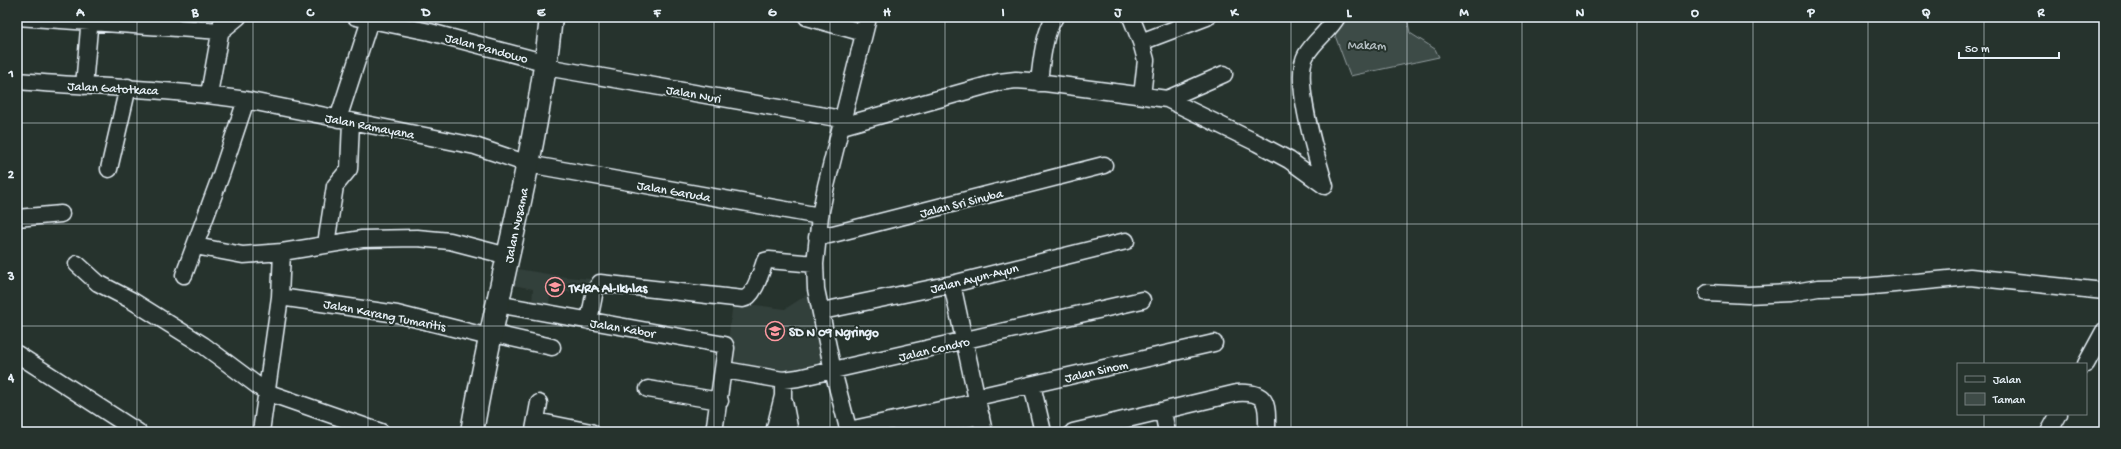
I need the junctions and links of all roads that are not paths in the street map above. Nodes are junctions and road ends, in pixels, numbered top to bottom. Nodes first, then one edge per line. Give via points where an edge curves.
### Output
1 (17, 17) edge
2 (238, 17) edge
3 (551, 17) edge
4 (807, 17) edge
5 (1055, 17) edge
6 (1131, 17) edge
7 (1207, 17) edge
8 (1337, 17) edge
9 (363, 19) edge
10 (90, 20) edge
11 (869, 22) edge
12 (222, 24) edge
13 (431, 24) edge
14 (1141, 42) junction
15 (546, 65) junction
16 (1224, 74) dead end
17 (17, 81) edge
18 (1039, 83) junction
19 (84, 86) junction
20 (128, 87) junction
21 (209, 94) junction
22 (1142, 96) junction
23 (1167, 99) junction
24 (246, 100) junction
25 (345, 121) junction
26 (842, 123) junction
27 (528, 164) junction
28 (1104, 165) dead end
29 (109, 169) dead end
30 (61, 214) dead end
31 (820, 216) junction
32 (17, 218) edge
33 (817, 237) junction
34 (1126, 241) dead end
35 (326, 244) junction
36 (195, 246) junction
37 (282, 252) junction
38 (508, 256) junction
39 (77, 264) dead end
40 (814, 264) junction
41 (184, 276) dead end
42 (952, 284) junction
43 (2104, 291) edge
44 (1708, 293) dead end
45 (280, 297) junction
46 (1142, 300) dead end
47 (497, 304) junction
48 (822, 311) junction
49 (589, 321) junction
50 (2104, 331) edge
51 (489, 335) junction
52 (965, 341) junction
53 (1214, 343) dead end
54 (552, 347) dead end
55 (17, 354) edge
56 (2087, 363) edge
57 (724, 370) junction
58 (833, 372) junction
59 (1032, 385) junction
60 (783, 388) junction
61 (648, 389) dead end
62 (266, 392) junction
63 (720, 401) junction
64 (539, 403) dead end
65 (978, 405) junction
66 (1163, 412) junction
67 (2058, 415) edge
68 (535, 427) edge
69 (849, 431) edge
70 (138, 432) edge
71 (261, 432) edge
72 (381, 432) edge
73 (472, 432) edge
74 (591, 432) edge
75 (714, 432) edge
76 (774, 432) edge
77 (790, 432) edge
78 (901, 432) edge
79 (984, 432) edge
80 (1042, 432) edge
81 (1073, 432) edge
82 (1167, 432) edge
83 (1267, 432) edge
84 (2049, 432) edge

1 - 10 street
2 - 12 street
3 - 15 street, Jalan Nusama
4 - 11 street
5 - 18 street via 1043,56
6 - 14 street
7 - 14 street
8 - 23 street via 1306,56 1301,79 1304,103 1326,186 1276,153
9 - 13 street, Jalan Pandowo
9 - 25 street
10 - 12 street
10 - 19 street
11 - 26 street
12 - 21 street
13 - 15 street, Jalan Pandowo
14 - 22 street via 1146,60
15 - 26 street, Jalan Nuri
15 - 27 street, Jalan Nusama
16 - 23 street
17 - 19 street, Jalan Gatotkaca
18 - 22 street
18 - 26 street via 1016,80 1000,82
19 - 20 street, Jalan Gatotkaca
20 - 21 street, Jalan Gatotkaca
20 - 29 street
21 - 24 street, Jalan Ramayana
22 - 23 street
24 - 25 street, Jalan Ramayana
24 - 36 street
25 - 27 street, Jalan Ramayana via 475,146
25 - 35 street via 349,169 335,186
26 - 31 street
27 - 31 street, Jalan Garuda
27 - 38 street, Jalan Nusama
28 - 33 street, Jalan Sri Sinuba
30 - 32 street
31 - 33 street
33 - 40 street
34 - 42 street, Jalan Ayun-Ayun
35 - 37 street
35 - 38 street via 371,238 417,238 450,241
36 - 37 street via 243,255
36 - 41 street
37 - 45 street
38 - 47 street, Jalan Nusama
39 - 62 street via 98,283 131,300 203,345
40 - 48 street via 816,289
40 - 49 street via 765,261 751,294 743,299 600,283 595,290
42 - 48 street, Jalan Ayun-Ayun
42 - 52 street
43 - 44 street via 1970,277 1862,287 1818,288 1782,294
45 - 51 street, Jalan Karang Tumaritis via 397,314
45 - 62 street
46 - 52 street, Jalan Condro
47 - 49 street, Jalan Kabor
47 - 51 street, Jalan Nusama
48 - 58 street
49 - 57 street, Jalan Kabor via 725,345
50 - 56 street
51 - 54 street, Jalan Karang Tumaritis
51 - 73 street, Jalan Nusama
52 - 58 street, Jalan Condro
52 - 65 street
53 - 59 street, Jalan Sinom
55 - 70 street
57 - 60 street, Jalan Condro
57 - 63 street
58 - 60 street, Jalan Condro
58 - 69 street
59 - 65 street, Jalan Sinom
59 - 80 street
60 - 76 street
60 - 77 street
61 - 63 street
62 - 71 street
62 - 72 street
63 - 75 street
64 - 68 street
65 - 69 street, Jalan Sinom
65 - 78 street
65 - 79 street
66 - 81 street
66 - 82 street
66 - 83 street via 1247,393 1262,397 1268,408
67 - 84 street
68 - 74 street

